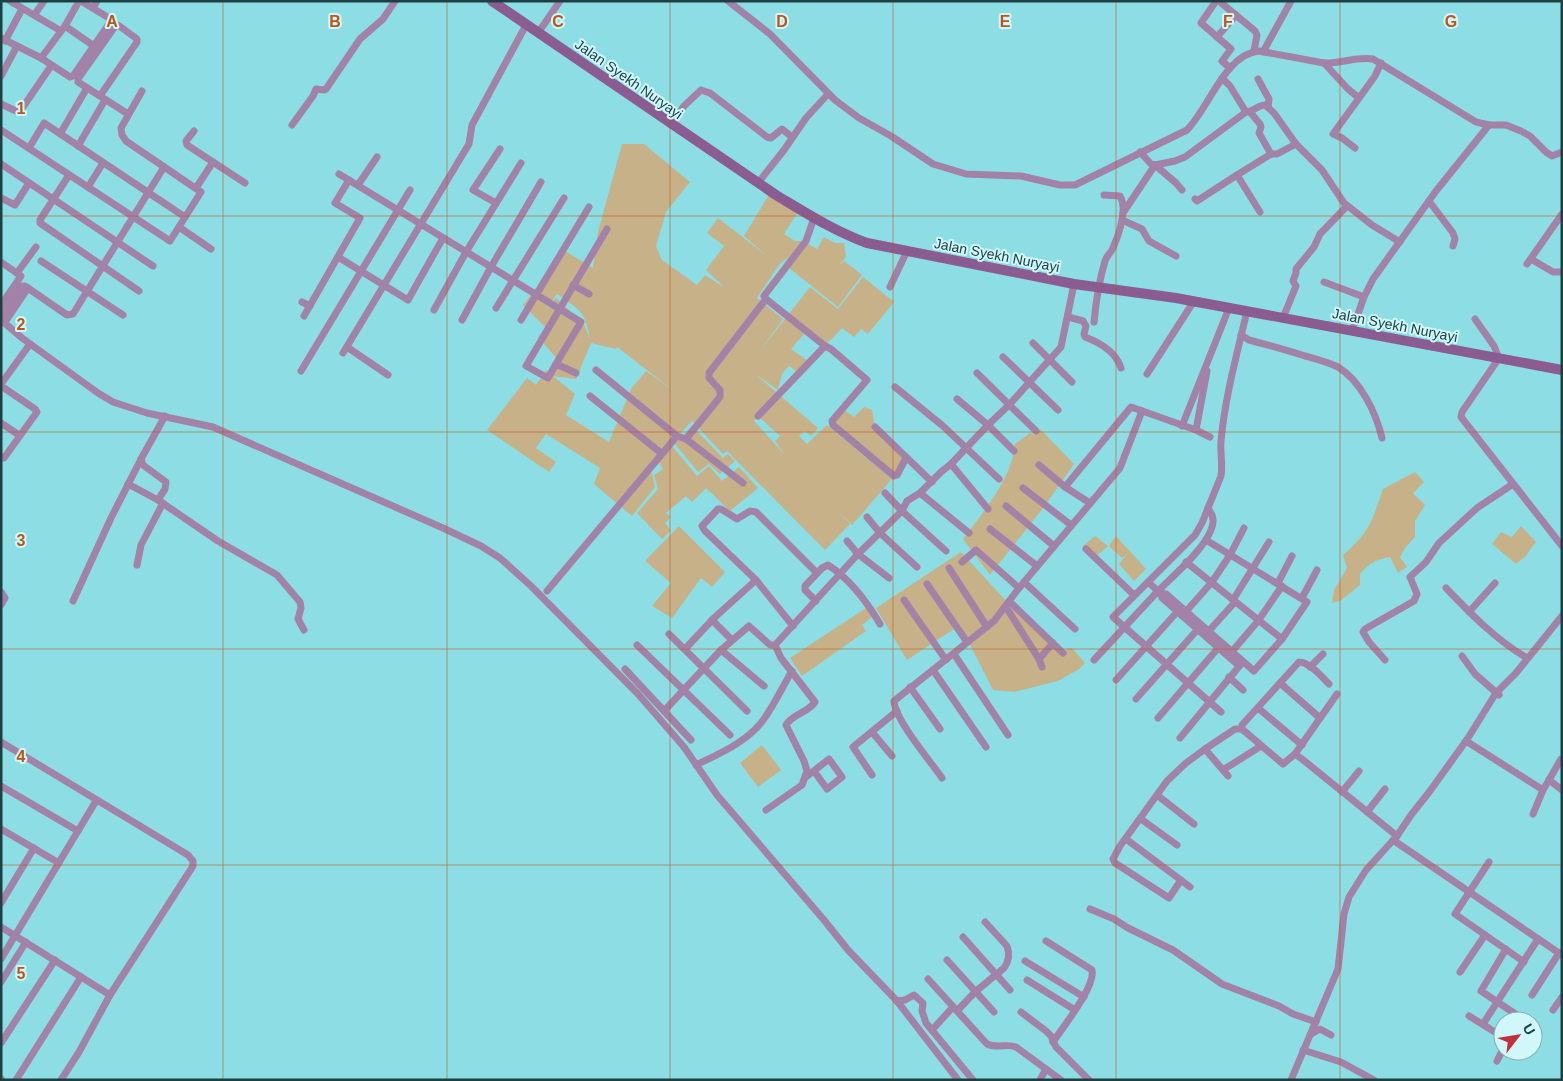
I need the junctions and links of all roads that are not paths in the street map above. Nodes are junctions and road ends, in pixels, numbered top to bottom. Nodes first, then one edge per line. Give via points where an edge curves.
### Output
1 (10, 1) edge
2 (44, 1) edge
3 (80, 1) edge
4 (395, 1) edge
5 (492, 1) edge
6 (560, 1) edge
7 (728, 1) edge
8 (1217, 1) edge
9 (1291, 1) edge
10 (95, 5) edge
11 (22, 9) junction
12 (34, 14) junction
13 (1236, 15) junction
14 (526, 25) junction
15 (63, 28) junction
16 (538, 33) junction
17 (1217, 37) junction
18 (3, 40) edge
19 (16, 46) junction
20 (94, 46) junction
21 (1254, 51) junction
22 (1263, 52) junction
23 (41, 58) junction
24 (1324, 63) junction
25 (1381, 63) junction
26 (51, 66) junction
27 (1230, 68) junction
28 (1, 76) edge
29 (1222, 78) junction
30 (1258, 80) dead end
31 (87, 88) junction
32 (142, 91) dead end
33 (827, 95) junction
34 (102, 98) junction
35 (1359, 98) junction
36 (1, 104) edge
37 (1268, 107) junction
38 (1248, 112) junction
39 (128, 114) junction
40 (292, 124) dead end
41 (671, 125) junction
42 (1486, 128) junction
43 (1, 130) edge
44 (194, 131) dead end
45 (60, 134) junction
46 (792, 137) junction
47 (1296, 144) junction
48 (78, 146) junction
49 (29, 148) junction
50 (1355, 148) dead end
51 (500, 150) dead end
52 (1562, 152) edge
53 (1142, 154) junction
54 (1271, 154) junction
55 (377, 157) dead end
56 (213, 162) junction
57 (103, 163) junction
58 (521, 163) dead end
59 (1, 164) edge
60 (1155, 165) junction
61 (164, 167) junction
62 (339, 174) dead end
63 (69, 175) junction
64 (1237, 175) junction
65 (349, 180) junction
66 (541, 182) dead end
67 (29, 183) junction
68 (244, 183) dead end
69 (758, 183) junction
70 (358, 185) junction
71 (88, 187) junction
72 (196, 188) junction
73 (410, 190) dead end
74 (1182, 190) dead end
75 (148, 193) junction
76 (1104, 195) dead end
77 (1, 198) edge
78 (564, 198) dead end
79 (53, 199) junction
80 (1195, 199) dead end
81 (1429, 201) junction
82 (496, 203) junction
83 (1347, 206) junction
84 (589, 207) dead end
85 (398, 210) junction
86 (1260, 212) dead end
87 (1122, 216) junction
88 (133, 217) junction
89 (185, 217) junction
90 (814, 218) junction
91 (1560, 218) edge
92 (420, 224) junction
93 (179, 228) junction
94 (607, 229) dead end
95 (443, 238) junction
96 (117, 241) junction
97 (1400, 242) junction
98 (1453, 246) dead end
99 (36, 248) dead end
100 (211, 249) dead end
101 (466, 252) junction
102 (907, 252) junction
103 (1176, 256) dead end
104 (338, 257) junction
105 (41, 261) dead end
106 (1, 262) edge
107 (102, 266) junction
108 (153, 266) dead end
109 (491, 267) junction
110 (360, 271) junction
111 (1562, 272) edge
112 (17, 273) junction
113 (513, 280) junction
114 (1324, 282) dead end
115 (1074, 284) junction
116 (384, 285) junction
117 (573, 285) junction
118 (890, 288) dead end
119 (1098, 288) junction
120 (139, 291) dead end
121 (86, 292) junction
122 (536, 294) junction
123 (589, 294) dead end
124 (1364, 297) junction
125 (766, 299) junction
126 (1194, 301) junction
127 (302, 302) dead end
128 (1, 305) edge
129 (310, 306) junction
130 (496, 308) dead end
131 (559, 308) junction
132 (1229, 308) junction
133 (434, 310) dead end
134 (1246, 311) junction
135 (123, 314) dead end
136 (304, 316) dead end
137 (1068, 317) junction
138 (1283, 318) junction
139 (1476, 319) dead end
140 (2, 320) edge
141 (462, 320) dead end
142 (521, 320) dead end
143 (1094, 322) dead end
144 (1352, 331) junction
145 (1241, 335) junction
146 (1032, 343) dead end
147 (30, 344) junction
148 (825, 346) junction
149 (1211, 353) junction
150 (1003, 357) dead end
151 (1498, 358) junction
152 (1050, 360) junction
153 (556, 364) junction
154 (1121, 368) dead end
155 (596, 370) dead end
156 (1562, 370) edge
157 (301, 371) dead end
158 (576, 373) dead end
159 (977, 373) dead end
160 (1147, 374) dead end
161 (388, 375) dead end
162 (1030, 382) junction
163 (1072, 382) dead end
164 (2, 387) edge
165 (895, 387) dead end
166 (590, 396) dead end
167 (958, 399) dead end
168 (1009, 405) junction
169 (1058, 410) dead end
170 (1142, 410) junction
171 (165, 416) junction
172 (758, 416) dead end
173 (1, 422) edge
174 (988, 425) junction
175 (1182, 426) junction
176 (875, 427) dead end
177 (1196, 430) junction
178 (1036, 431) dead end
179 (19, 435) junction
180 (678, 436) junction
181 (1210, 437) dead end
182 (1382, 438) dead end
183 (686, 439) junction
184 (966, 448) junction
185 (1014, 451) dead end
186 (661, 454) junction
187 (1, 458) edge
188 (906, 458) junction
189 (141, 459) junction
190 (951, 464) junction
191 (1039, 465) dead end
192 (999, 479) dead end
193 (932, 482) junction
194 (743, 483) dead end
195 (128, 484) junction
196 (1513, 484) junction
197 (1065, 487) junction
198 (1023, 488) dead end
199 (885, 493) dead end
200 (920, 493) junction
201 (161, 501) junction
202 (1090, 503) junction
203 (1006, 506) dead end
204 (1208, 508) junction
205 (988, 509) dead end
206 (902, 511) junction
207 (867, 517) dead end
208 (1071, 526) junction
209 (1244, 528) dead end
210 (990, 529) dead end
211 (880, 533) junction
212 (970, 533) dead end
213 (1206, 540) junction
214 (848, 541) dead end
215 (1269, 542) dead end
216 (1054, 546) junction
217 (1562, 546) edge
218 (1086, 549) dead end
219 (946, 551) dead end
220 (858, 554) junction
221 (1230, 554) junction
222 (1292, 556) dead end
223 (962, 562) dead end
224 (1186, 562) junction
225 (137, 565) dead end
226 (917, 566) dead end
227 (1037, 566) junction
228 (949, 568) dead end
229 (1254, 569) junction
230 (1317, 570) dead end
231 (817, 572) junction
232 (839, 574) junction
233 (889, 578) dead end
234 (756, 580) junction
235 (1148, 582) junction
236 (1212, 582) junction
237 (927, 584) dead end
238 (1280, 584) junction
239 (1495, 584) dead end
240 (1022, 585) junction
241 (1446, 588) dead end
242 (547, 591) dead end
243 (1, 592) edge
244 (1160, 592) junction
245 (1134, 595) junction
246 (1302, 598) junction
247 (904, 600) dead end
248 (73, 601) dead end
249 (816, 601) junction
250 (1234, 601) junction
251 (1008, 604) junction
252 (1, 605) edge
253 (1469, 612) junction
254 (1182, 613) junction
255 (1562, 616) edge
256 (712, 620) junction
257 (1258, 621) junction
258 (880, 624) dead end
259 (793, 626) junction
260 (987, 627) junction
261 (1124, 627) junction
262 (1075, 629) dead end
263 (1198, 629) junction
264 (304, 630) dead end
265 (1207, 633) junction
266 (670, 634) dead end
267 (1282, 639) junction
268 (732, 640) junction
269 (967, 642) junction
270 (1053, 643) junction
271 (637, 645) dead end
272 (775, 645) junction
273 (1145, 646) junction
274 (1219, 647) junction
275 (685, 649) junction
276 (721, 650) junction
277 (1063, 653) dead end
278 (954, 654) junction
279 (1230, 654) junction
280 (1323, 654) dead end
281 (1462, 656) dead end
282 (1527, 658) junction
283 (1038, 659) junction
284 (946, 660) junction
285 (1094, 660) dead end
286 (1385, 660) dead end
287 (1241, 664) junction
288 (1166, 665) junction
289 (1042, 667) dead end
290 (1310, 667) junction
291 (704, 668) junction
292 (625, 669) dead end
293 (933, 670) junction
294 (792, 671) junction
295 (1229, 678) junction
296 (1116, 680) dead end
297 (1187, 682) junction
298 (1280, 683) junction
299 (1329, 684) dead end
300 (764, 686) dead end
301 (910, 687) junction
302 (1243, 690) dead end
303 (683, 691) junction
304 (1337, 694) dead end
305 (1498, 694) junction
306 (1136, 699) dead end
307 (1208, 702) junction
308 (1258, 708) junction
309 (664, 711) junction
310 (747, 711) dead end
311 (897, 711) junction
312 (1221, 712) dead end
313 (1158, 718) dead end
314 (1320, 718) junction
315 (940, 729) dead end
316 (1242, 729) junction
317 (872, 732) junction
318 (730, 735) dead end
319 (1008, 735) dead end
320 (1180, 738) dead end
321 (691, 740) dead end
322 (1466, 740) junction
323 (1, 742) edge
324 (1302, 745) junction
325 (1261, 746) junction
326 (986, 748) dead end
327 (1205, 749) junction
328 (1295, 754) junction
329 (892, 756) dead end
330 (1562, 759) edge
331 (696, 765) junction
332 (814, 771) dead end
333 (1359, 771) dead end
334 (872, 775) dead end
335 (806, 777) junction
336 (942, 778) dead end
337 (1549, 780) junction
338 (1, 786) edge
339 (1385, 789) dead end
340 (1543, 790) junction
341 (1562, 790) edge
342 (1342, 792) junction
343 (1157, 796) junction
344 (96, 800) junction
345 (766, 810) dead end
346 (1368, 812) junction
347 (1533, 814) dead end
348 (1141, 818) junction
349 (1194, 824) dead end
350 (2, 829) edge
351 (78, 831) junction
352 (1395, 838) junction
353 (1126, 839) junction
354 (1176, 845) dead end
355 (34, 848) junction
356 (1488, 862) dead end
357 (58, 863) junction
358 (1182, 880) junction
359 (1190, 887) dead end
360 (1469, 892) junction
361 (1, 903) edge
362 (1090, 909) dead end
363 (984, 922) dead end
364 (1, 927) edge
365 (16, 935) junction
366 (1485, 935) junction
367 (963, 936) dead end
368 (1538, 939) junction
369 (1046, 941) dead end
370 (26, 942) junction
371 (1506, 949) junction
372 (1560, 954) edge
373 (1, 959) edge
374 (55, 960) junction
375 (947, 960) dead end
376 (1025, 961) dead end
377 (1524, 962) junction
378 (1460, 972) dead end
379 (997, 974) junction
380 (81, 977) junction
381 (928, 979) dead end
382 (1027, 980) dead end
383 (1, 982) edge
384 (1010, 990) dead end
385 (976, 992) junction
386 (110, 995) junction
387 (1532, 996) dead end
388 (1084, 997) junction
389 (1562, 997) edge
390 (897, 1001) junction
391 (1498, 1002) junction
392 (955, 1009) junction
393 (1075, 1010) junction
394 (1553, 1010) dead end
395 (1511, 1011) edge
396 (994, 1012) dead end
397 (1021, 1012) dead end
398 (1469, 1016) dead end
399 (1316, 1022) junction
400 (1484, 1024) junction
401 (932, 1030) junction
402 (1493, 1031) edge
403 (1311, 1034) junction
404 (1331, 1035) dead end
405 (1053, 1042) junction
406 (1, 1043) edge
407 (1303, 1050) junction
408 (1046, 1069) junction
409 (16, 1080) edge
410 (61, 1080) edge
411 (958, 1080) edge
412 (973, 1080) edge
413 (1040, 1080) edge
414 (1061, 1080) edge
415 (1089, 1080) edge
416 (1291, 1080) edge
417 (1374, 1080) edge

1 - 11 street
2 - 12 street
3 - 10 street
3 - 15 street
4 - 40 street via 383,19 360,39 326,89 316,90
5 - 14 main road, Jalan Syekh Nuryayi
6 - 16 street
7 - 33 street via 770,34
8 - 13 street
8 - 17 street via 1200,23
9 - 22 street
10 - 20 street via 111,21
11 - 12 street
11 - 18 street
12 - 15 street
13 - 17 street
13 - 21 street via 1257,34
14 - 16 main road, Jalan Syekh Nuryayi
14 - 92 street via 472,125 469,144
15 - 20 street
15 - 23 street
16 - 41 main road, Jalan Syekh Nuryayi
17 - 27 street via 1231,49 1222,60
18 - 19 street
19 - 23 street
19 - 28 street
20 - 26 street via 73,76
21 - 22 street
21 - 27 street
22 - 24 street
23 - 26 street
24 - 25 street via 1367,58
24 - 35 street
25 - 35 street
25 - 42 street
26 - 36 street via 21,110
27 - 29 street
29 - 38 street
29 - 53 street via 1187,130
30 - 37 street via 1269,99
31 - 34 street
31 - 34 street via 78,79 118,25 138,42
31 - 45 street
32 - 39 street
33 - 46 street
33 - 53 street via 933,164 966,174 1021,176 1075,185
34 - 39 street
34 - 48 street
35 - 50 street via 1333,134
37 - 38 street via 1262,105
37 - 47 street
38 - 54 street via 1260,124 1259,133
38 - 60 street via 1185,157
39 - 61 street via 121,128 126,141
41 - 46 street via 701,90 710,93 766,137 771,138 782,129
41 - 69 main road, Jalan Syekh Nuryayi
42 - 52 street via 1506,125 1530,136 1552,156
42 - 81 street
43 - 49 street
44 - 56 street via 186,141 187,145
45 - 48 street
45 - 49 street via 44,123
46 - 69 street
47 - 54 street
47 - 83 street via 1322,170
48 - 57 street
49 - 63 street
51 - 82 street via 473,190
53 - 60 street
54 - 64 street
55 - 70 street
56 - 68 street
56 - 72 street
57 - 71 street
57 - 75 street
58 - 82 street
59 - 67 street
60 - 74 street
60 - 87 street
61 - 72 street
61 - 75 street
62 - 65 street
63 - 71 street
63 - 79 street
64 - 80 street via 1198,201
64 - 86 street
65 - 70 street
65 - 104 street via 335,203 360,218
66 - 109 street
67 - 77 street via 15,206
67 - 79 street
69 - 90 main road, Jalan Syekh Nuryayi
70 - 85 street
71 - 88 street
72 - 89 street via 200,194
73 - 85 street
75 - 88 street
75 - 89 street
76 - 87 street via 1120,196
78 - 113 street
79 - 96 street
79 - 107 street via 40,223
81 - 97 street
81 - 98 street via 1453,233
82 - 101 street
83 - 97 street
83 - 138 street via 1320,234 1296,269 1293,281 1296,286
84 - 122 street
85 - 92 street
85 - 110 street
87 - 103 street via 1142,229 1149,241
87 - 119 street
88 - 93 street via 170,241
88 - 96 street
89 - 93 street
90 - 102 main road, Jalan Syekh Nuryayi via 866,243
90 - 125 street via 806,241 766,292
91 - 111 street via 1529,262 1553,272
92 - 95 street
92 - 116 street
93 - 100 street
94 - 117 street
95 - 101 street
95 - 116 street via 408,300
96 - 107 street
96 - 108 street
97 - 124 street
99 - 112 street
101 - 109 street
101 - 133 street
102 - 115 main road, Jalan Syekh Nuryayi
102 - 118 street
104 - 110 street
104 - 129 street
105 - 121 street
106 - 112 street
107 - 120 street
107 - 121 street
109 - 113 street
109 - 141 street
110 - 116 street
110 - 157 street
112 - 128 street via 21,276
113 - 122 street
113 - 130 street
114 - 124 street
115 - 119 main road, Jalan Syekh Nuryayi
115 - 137 street
116 - 161 street via 345,350
117 - 123 street
117 - 131 street
119 - 126 main road, Jalan Syekh Nuryayi
119 - 143 street
121 - 135 street
121 - 140 street via 75,312 69,316 28,288
122 - 131 street
122 - 142 street
124 - 144 street
125 - 148 street
125 - 183 street via 709,373 709,378 720,390 720,397
126 - 132 main road, Jalan Syekh Nuryayi
126 - 160 street
127 - 129 street
129 - 136 street
131 - 153 street via 581,322
131 - 153 street via 526,366 548,378
132 - 134 main road, Jalan Syekh Nuryayi
132 - 149 street
134 - 138 main road, Jalan Syekh Nuryayi
134 - 145 street
137 - 152 street via 1063,344
137 - 154 street via 1083,321 1087,338 1102,344 1117,358
138 - 144 main road, Jalan Syekh Nuryayi
139 - 151 street
140 - 147 street
144 - 151 main road, Jalan Syekh Nuryayi
145 - 182 street via 1338,367 1367,400
145 - 204 street via 1221,442 1222,469
146 - 152 street
147 - 164 street
147 - 171 street via 98,393 129,408
148 - 172 street
148 - 188 street via 867,380 832,421 833,425 894,476
149 - 175 street
149 - 177 street
150 - 162 street
151 - 156 main road, Jalan Syekh Nuryayi
151 - 196 street via 1461,417
152 - 162 street
152 - 163 street
153 - 158 street
155 - 180 street
159 - 168 street
162 - 168 street
162 - 169 street
164 - 179 street via 37,412
165 - 184 street
166 - 186 street
167 - 174 street
168 - 174 street
168 - 178 street
170 - 175 street
170 - 197 street via 1132,407
170 - 202 street via 1120,468
171 - 189 street
171 - 331 street via 214,427 443,528 500,558 620,675
173 - 179 street
174 - 184 street
174 - 185 street
175 - 177 street
176 - 188 street
177 - 181 street
179 - 187 street
180 - 183 street
180 - 186 street
183 - 194 street
184 - 190 street
184 - 192 street
186 - 242 street
188 - 193 street
189 - 195 street
189 - 201 street via 143,465 166,482
190 - 193 street
190 - 205 street
191 - 197 street
193 - 200 street
195 - 201 street
195 - 248 street
196 - 217 street
196 - 286 street via 1477,508 1439,543 1410,577 1417,594 1414,601 1365,629 1363,632 1369,642
197 - 202 street
198 - 208 street
199 - 206 street
200 - 206 street via 907,501
200 - 212 street
201 - 225 street via 141,544
201 - 264 street via 218,541 277,575 300,602 298,619
202 - 208 street
203 - 216 street
204 - 213 street via 1213,522
204 - 235 street via 1195,535
206 - 211 street
206 - 219 street
207 - 211 street
208 - 216 street
209 - 221 street
210 - 227 street
211 - 220 street
211 - 226 street
213 - 221 street
213 - 224 street
214 - 220 street
215 - 229 street
216 - 227 street
218 - 245 street
220 - 232 street
220 - 233 street
221 - 229 street
221 - 236 street
222 - 238 street
223 - 240 street via 976,550
224 - 236 street
224 - 244 street
227 - 240 street
228 - 260 street
229 - 238 street
229 - 250 street
230 - 246 street
231 - 232 street via 828,565
231 - 234 street via 756,512 750,511 737,520 718,509 702,527
231 - 249 street via 804,588
232 - 249 street
232 - 258 street via 862,597
234 - 256 street
234 - 259 street
235 - 244 street
235 - 245 street
236 - 250 street
236 - 254 street
237 - 269 street
238 - 246 street
238 - 257 street
239 - 253 street
240 - 251 street
240 - 262 street
241 - 253 street
243 - 252 street via 5,598
244 - 254 street via 1166,594
244 - 261 street
245 - 261 street via 1113,617
246 - 267 street via 1307,602
247 - 284 street
249 - 259 street
250 - 257 street
250 - 265 street
251 - 260 street
251 - 270 street
251 - 283 street
253 - 282 street via 1491,633
254 - 263 street
254 - 265 street
254 - 273 street
255 - 282 street
256 - 268 street
256 - 275 street
257 - 267 street
257 - 279 street
259 - 272 street
260 - 269 street
261 - 273 street
261 - 285 street
263 - 265 street
263 - 288 street
265 - 274 street
265 - 279 street
266 - 275 street
267 - 287 street via 1254,671
268 - 272 street via 749,626 770,645
268 - 276 street
269 - 278 street
270 - 277 street
270 - 283 street
271 - 303 street
272 - 294 street
273 - 288 street
273 - 296 street
274 - 279 street
274 - 297 street
275 - 291 street
276 - 291 street
276 - 300 street
278 - 284 street
278 - 319 street
279 - 287 street
280 - 290 street
281 - 305 street via 1475,674
282 - 305 street
283 - 289 street
284 - 293 street
287 - 295 street
288 - 297 street
288 - 306 street
290 - 298 street via 1299,662
290 - 299 street
291 - 303 street
291 - 310 street
292 - 309 street
293 - 301 street
293 - 326 street
294 - 331 street via 766,716 754,730
294 - 335 street via 815,702 786,725 804,761
295 - 302 street
295 - 307 street
297 - 307 street
297 - 313 street
298 - 308 street
298 - 314 street
301 - 311 street via 894,702
301 - 315 street
303 - 309 street
303 - 318 street
304 - 314 street
305 - 322 street
307 - 312 street
307 - 320 street
308 - 316 street
308 - 324 street
309 - 321 street
311 - 317 street
311 - 336 street
314 - 324 street
316 - 325 street
316 - 327 street via 1235,728
317 - 329 street
317 - 334 street via 853,747
322 - 340 street
322 - 352 street
323 - 344 street
324 - 328 street
325 - 327 street via 1225,773
325 - 328 street via 1283,764
327 - 343 street via 1167,781
328 - 342 street
330 - 337 street
331 - 390 street via 717,795 834,934
332 - 335 street
333 - 342 street
335 - 345 street via 802,785
337 - 340 street
337 - 341 street
338 - 351 street
339 - 346 street
340 - 347 street
342 - 346 street
343 - 348 street
343 - 349 street
344 - 351 street
344 - 386 street via 188,855 194,863
346 - 352 street
348 - 353 street
348 - 354 street
350 - 355 street
351 - 357 street
352 - 360 street
352 - 399 street via 1366,870 1349,897 1338,969
353 - 358 street
353 - 358 street via 1114,855 1115,863 1169,898
355 - 357 street
355 - 361 street
356 - 360 street
357 - 365 street
358 - 359 street
360 - 366 street via 1455,914
360 - 368 street
362 - 399 street via 1114,918 1173,950 1222,984
363 - 379 street via 1009,951 1008,963
364 - 365 street
365 - 370 street
365 - 373 street
366 - 371 street
366 - 378 street
367 - 379 street
368 - 372 street
368 - 377 street
369 - 388 street via 1092,970
370 - 374 street
370 - 383 street
371 - 377 street
371 - 391 street via 1481,992
372 - 387 street
374 - 380 street
374 - 406 street
375 - 385 street
376 - 388 street
377 - 391 street
379 - 384 street
379 - 385 street
380 - 386 street
380 - 409 street
381 - 392 street
382 - 393 street
385 - 392 street
385 - 396 street
386 - 410 street
388 - 393 street
389 - 394 street
390 - 401 street via 914,995 918,997 923,1003 926,1023
390 - 411 street
391 - 395 street
391 - 400 street
392 - 401 street
392 - 408 street via 987,1044 993,1047 1012,1045
393 - 405 street
397 - 405 street via 1046,1031
398 - 400 street
399 - 403 street
400 - 402 street
401 - 412 street
403 - 404 street via 1320,1029
403 - 407 street
405 - 415 street
407 - 416 street
407 - 417 street via 1341,1062
408 - 413 street
408 - 414 street

